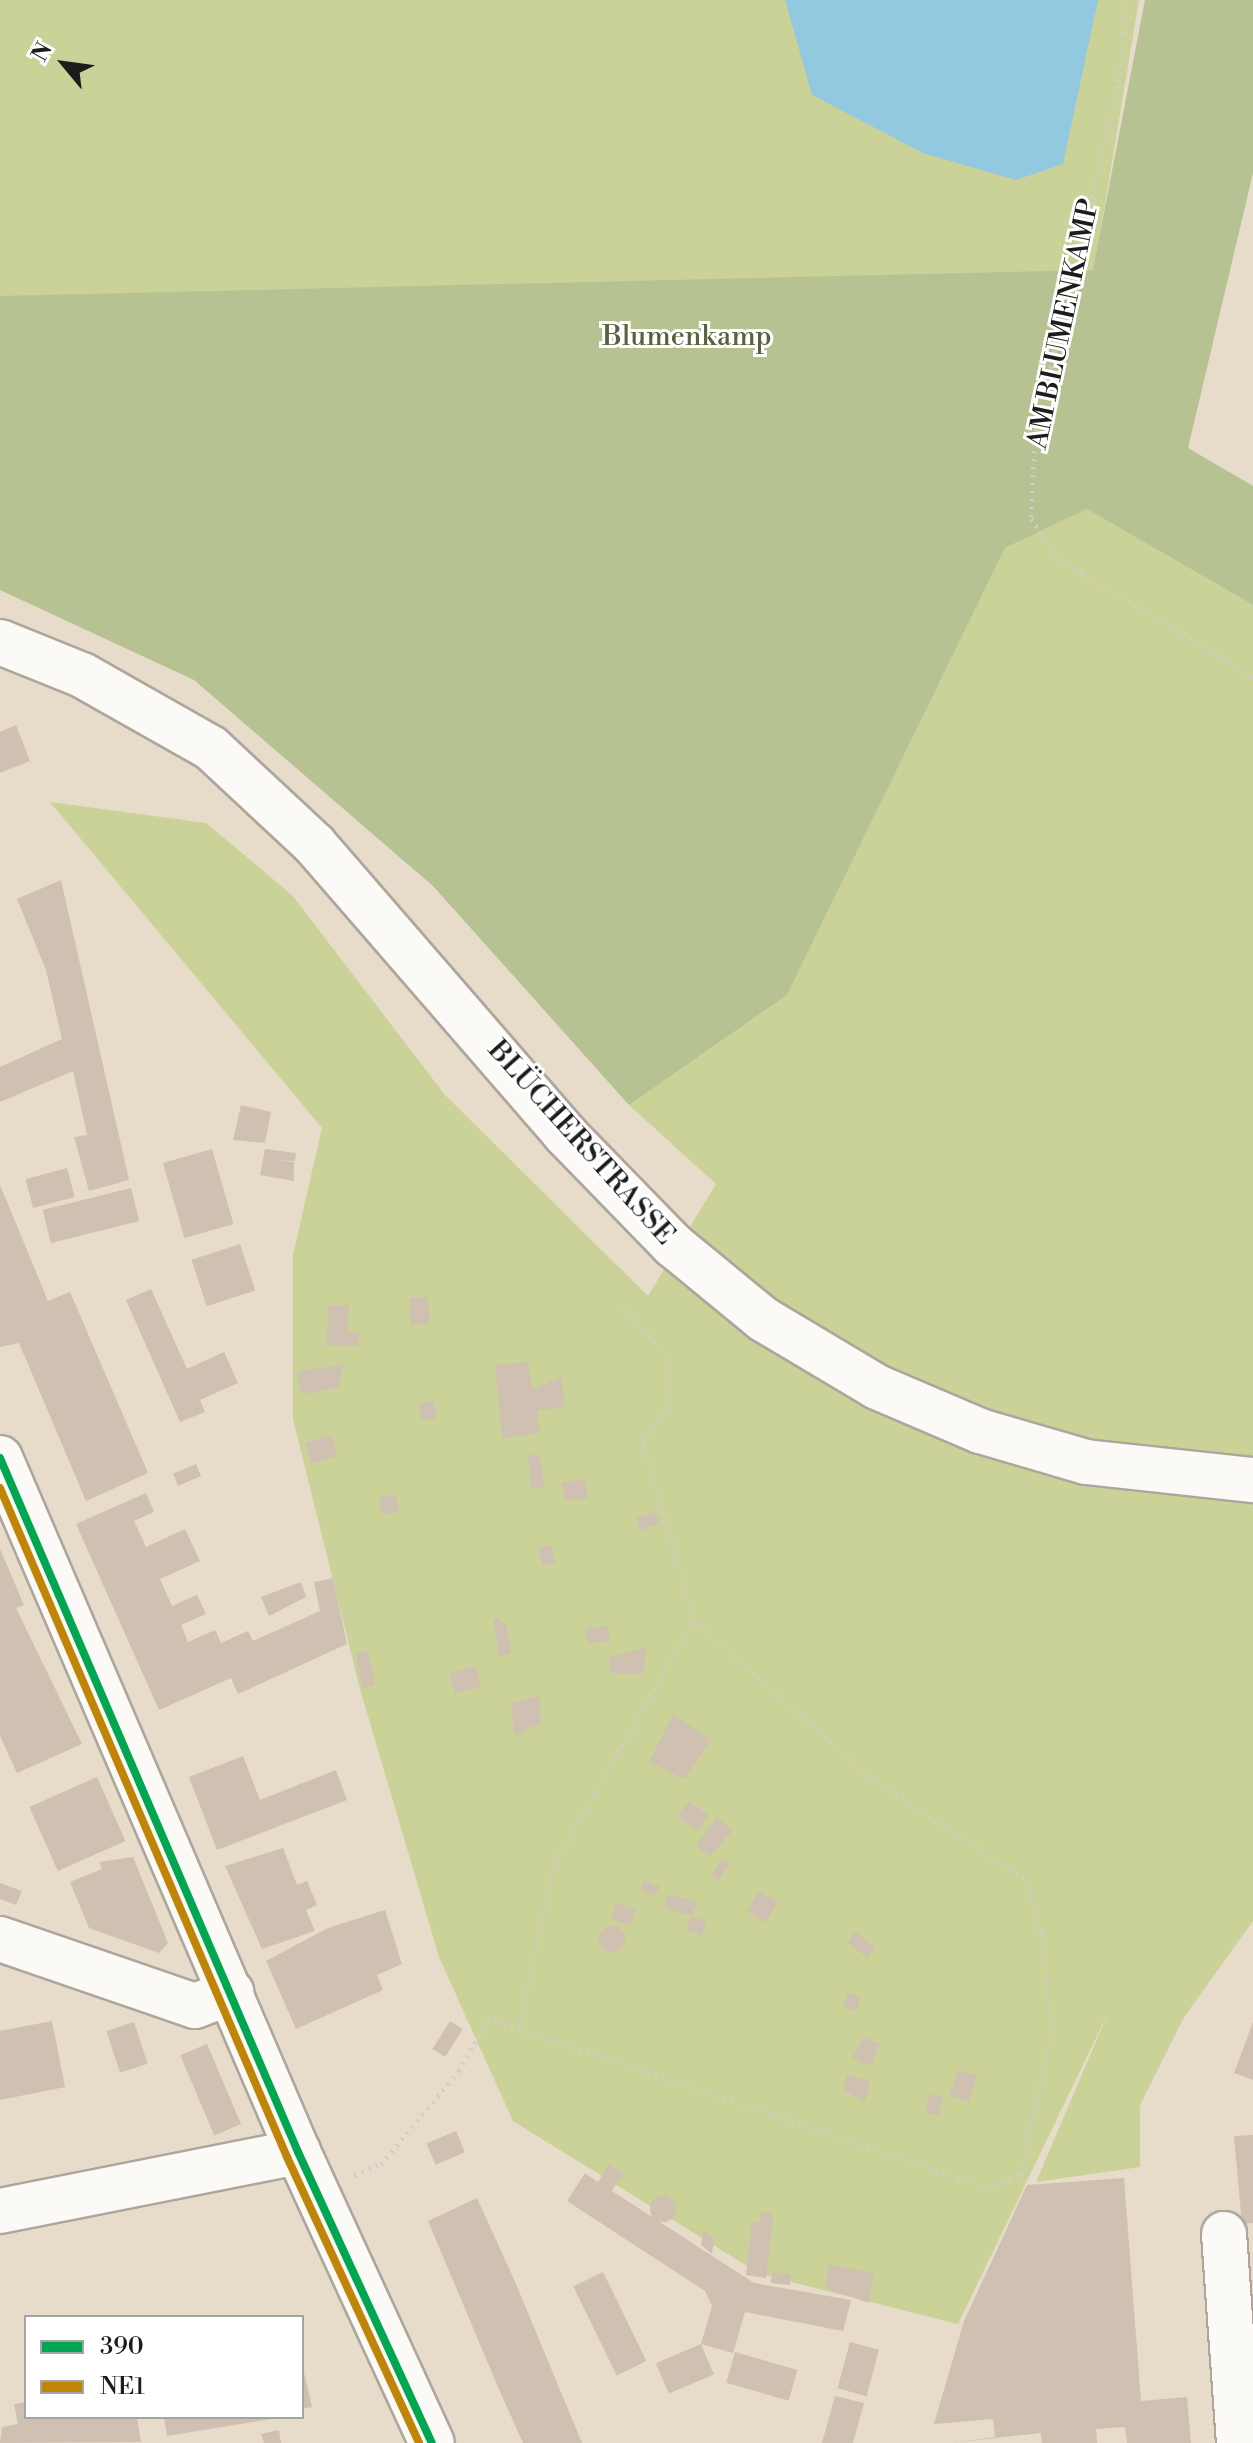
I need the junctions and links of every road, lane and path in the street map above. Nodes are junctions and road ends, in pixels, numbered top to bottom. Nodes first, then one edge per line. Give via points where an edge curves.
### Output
1 (1126, 0) edge
2 (0, 642) edge
3 (1253, 677) edge
4 (620, 1302) dead end
5 (0, 1458) edge
6 (1253, 1480) edge
7 (694, 1621) junction
8 (0, 1939) edge
9 (231, 1992) junction
10 (519, 2028) junction
11 (298, 2152) junction
12 (316, 2191) junction
13 (0, 2211) edge
14 (1224, 2234) dead end
15 (1240, 2285) edge
16 (432, 2443) edge
17 (1239, 2443) edge

1 - 3 path, AM BLUMENKAMP via 1118,86 1035,435 1031,519 1060,559
2 - 6 street, BLÜCHERSTRASSE via 82,675 211,748 314,844 576,1145 673,1245 763,1319 877,1387 980,1431 1086,1462
4 - 7 path via 667,1354 667,1409 643,1440
5 - 9 street
7 - 10 path via 555,1863
7 - 10 path via 867,1775 1024,1879 1041,1932 1051,2030 1021,2175 986,2187
8 - 9 street via 195,2006
9 - 11 street
10 - 12 path via 488,2019 459,2071 381,2164
11 - 12 street
11 - 13 street
12 - 16 street
14 - 15 street
15 - 17 street

